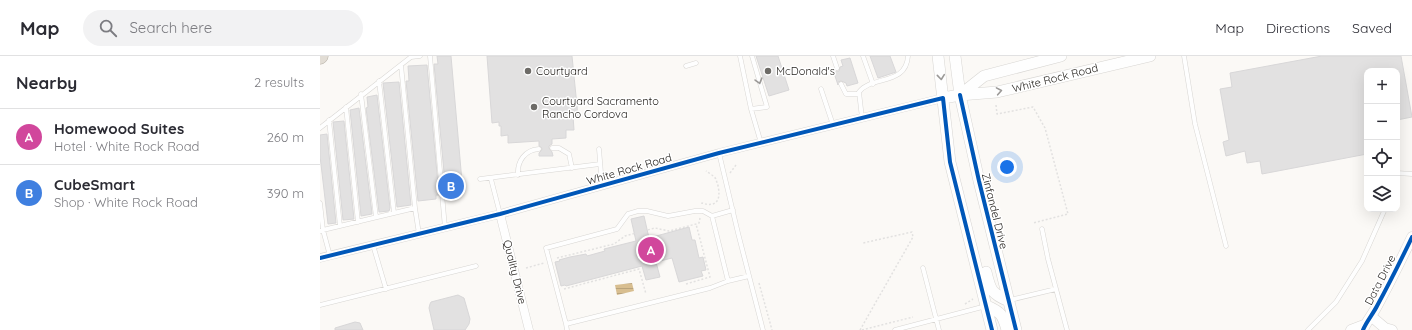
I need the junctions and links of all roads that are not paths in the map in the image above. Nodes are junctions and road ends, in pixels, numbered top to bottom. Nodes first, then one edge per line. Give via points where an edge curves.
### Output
1 (420, 56) edge
2 (430, 56) edge
3 (740, 56) edge
4 (752, 56) edge
5 (833, 56) edge
6 (863, 56) edge
7 (908, 56) edge
8 (938, 56) edge
9 (955, 56) edge
10 (1061, 56) edge
11 (1150, 56) edge
12 (1184, 56) edge
13 (696, 63) dead end
14 (400, 65) junction
15 (686, 66) dead end
16 (837, 68) dead end
17 (378, 81) junction
18 (842, 84) dead end
19 (873, 84) junction
20 (821, 89) dead end
21 (362, 94) junction
22 (859, 94) junction
23 (960, 95) junction
24 (943, 98) junction
25 (346, 107) junction
26 (751, 109) junction
27 (862, 118) junction
28 (329, 120) junction
29 (834, 126) junction
30 (320, 128) edge
31 (761, 143) junction
32 (552, 148) dead end
33 (539, 149) dead end
34 (599, 149) dead end
35 (719, 152) junction
36 (600, 164) junction
37 (572, 168) junction
38 (1400, 172) edge
39 (1412, 174) edge
40 (518, 175) junction
41 (480, 179) dead end
42 (491, 179) junction
43 (602, 186) junction
44 (959, 196) junction
45 (320, 204) edge
46 (415, 208) junction
47 (733, 210) junction
48 (1384, 212) edge
49 (394, 213) junction
50 (500, 214) junction
51 (712, 216) junction
52 (376, 217) junction
53 (358, 222) junction
54 (340, 226) junction
55 (445, 228) junction
56 (1042, 229) dead end
57 (321, 230) edge
58 (419, 234) junction
59 (1412, 237) edge
60 (373, 245) junction
61 (1226, 246) dead end
62 (330, 256) junction
63 (320, 258) edge
64 (476, 266) dead end
65 (923, 268) dead end
66 (749, 276) junction
67 (728, 281) junction
68 (386, 289) junction
69 (1056, 289) junction
70 (1009, 301) junction
71 (320, 305) edge
72 (987, 306) junction
73 (1372, 317) junction
74 (936, 319) junction
75 (566, 324) junction
76 (1364, 328) edge
77 (529, 330) edge
78 (567, 330) edge
79 (763, 330) edge
80 (895, 330) edge
81 (939, 330) edge
82 (992, 330) edge
83 (1007, 330) edge
84 (1016, 330) edge
85 (1067, 330) edge
86 (1308, 330) edge
87 (1351, 330) edge
88 (1392, 330) edge

1 - 14 lane via 411,57
2 - 55 lane
3 - 26 lane
4 -> 26 lane via 767,107
5 - 16 lane
6 - 19 lane
7 - 19 lane via 902,72
8 -> 24 main road
9 - 23 main road, Zinfandel Drive
10 - 23 main road, White Rock Road via 984,76
23 -> 11 main road, White Rock Road via 997,92
12 - 61 lane via 1195,124
13 - 15 lane
14 - 17 lane
14 - 46 lane
17 - 21 lane
17 - 49 lane
18 - 22 lane via 846,94
19 - 22 lane via 863,86
20 - 29 lane
21 - 25 lane
21 - 52 lane
22 - 27 lane
23 - 24 main road, White Rock Road
23 - 70 main road, Zinfandel Drive
24 - 27 street, White Rock Road
24 - 44 main road via 950,162
25 - 28 lane
25 - 53 lane
26 - 31 lane
27 - 29 street, White Rock Road
28 - 30 lane
28 - 54 lane
29 - 31 street, White Rock Road
31 - 35 street, White Rock Road
32 - 37 lane via 560,148 569,154
33 - 40 lane via 532,149 522,158
34 - 36 lane
35 - 43 street, White Rock Road
35 - 47 lane
36 - 37 lane
36 - 43 lane
37 - 40 lane
38 - 39 lane
40 - 42 lane
41 - 42 lane
42 - 50 lane
43 - 50 street, White Rock Road
44 - 70 main road via 969,205 992,292
44 - 72 main road
45 - 57 lane
46 - 49 lane
46 - 58 lane
47 - 51 lane
47 - 66 lane
48 - 86 lane via 1358,268 1336,302
49 - 52 lane
50 - 55 street, White Rock Road
50 - 77 street, Quality Drive
51 - 67 lane
51 - 75 lane via 695,210 668,216 638,211 628,214 618,229 546,248
52 - 53 lane
53 - 54 lane
54 - 57 lane
55 - 58 street, White Rock Road
56 - 69 lane
57 - 62 lane
58 - 60 street, White Rock Road
59 - 73 street, Data Drive
60 - 62 street, White Rock Road
60 - 68 lane
62 - 63 street, White Rock Road
64 - 68 lane
65 - 74 lane
66 - 67 lane
66 - 79 lane
67 - 75 lane via 710,288
68 - 71 lane
69 - 70 lane
69 - 85 lane
70 - 84 main road, Zinfandel Drive
72 - 74 lane
72 - 82 main road
72 - 83 main road via 998,311
73 - 76 street, Data Drive
73 - 88 street via 1385,328
74 - 80 lane
74 - 81 lane
75 - 78 lane
76 - 87 street, Data Drive

